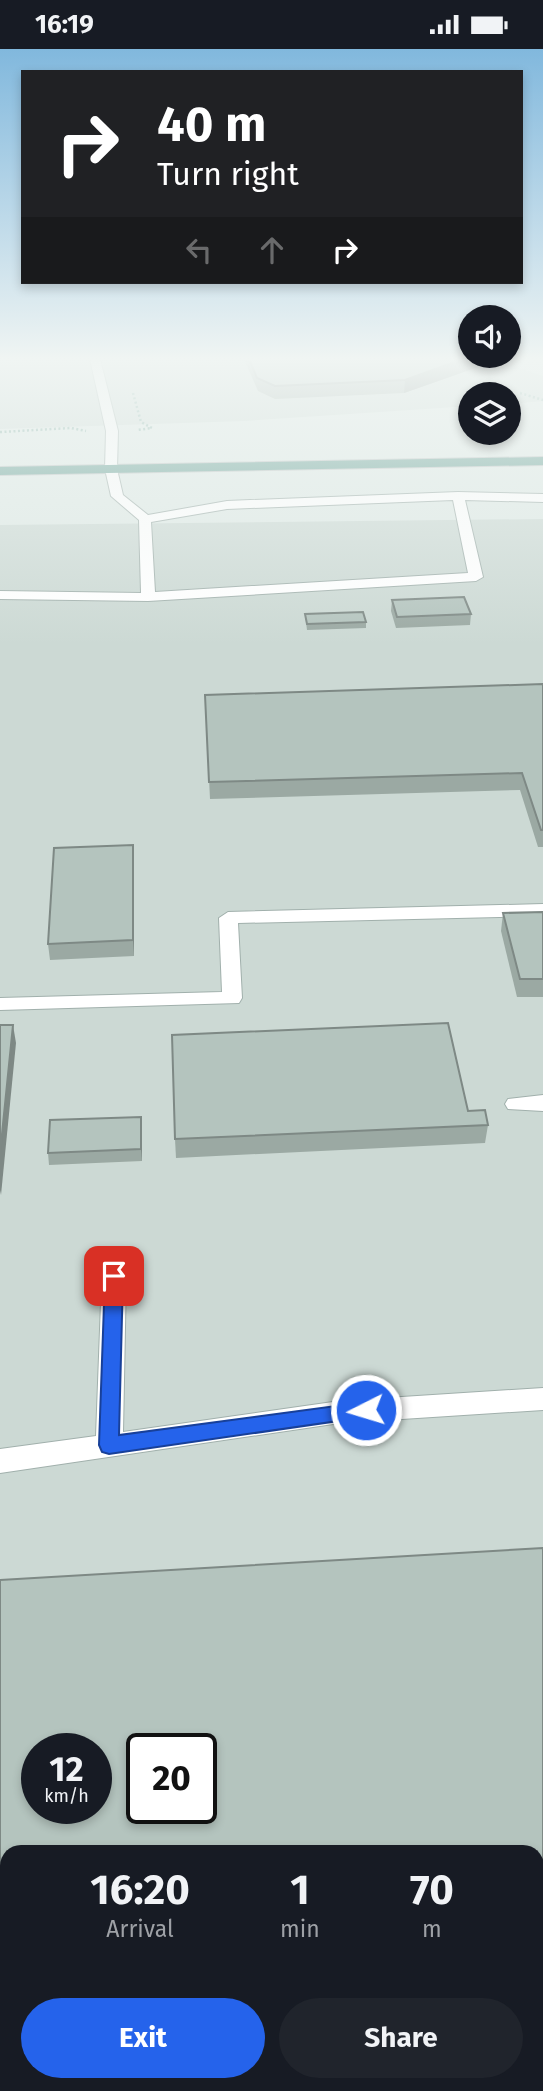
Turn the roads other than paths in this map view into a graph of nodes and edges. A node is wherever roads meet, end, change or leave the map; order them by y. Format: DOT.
graph roads {
  1 [pos="112,454"];
  2 [pos="0,458"];
  3 [pos="543,461"];
  4 [pos="112,464"];
  5 [pos="0,471"];
  6 [pos="458,496"];
  7 [pos="543,498"];
  8 [pos="145,519"];
  9 [pos="0,595"];
  10 [pos="148,597"];
  11 [pos="543,909"];
  12 [pos="0,1004"];
  13 [pos="543,1103"];
  14 [pos="516,1104"];
  15 [pos="114,1276"];
  16 [pos="543,1399"];
  17 [pos="109,1445"];
  18 [pos="0,1461"];
  1 -- 4 [label="street"];
  2 -- 4 [label="main road"];
  3 -- 4 [label="main road"];
  4 -- 5 [label="main road"];
  4 -- 8 [label="street"];
  6 -- 7 [label="street"];
  6 -- 8 [label="street"];
  6 -- 10 [label="street"];
  8 -- 10 [label="street"];
  9 -- 10 [label="street"];
  11 -- 12 [label="street"];
  13 -- 14 [label="street"];
  15 -- 17 [label="street"];
  16 -- 17 [label="street"];
  17 -- 18 [label="street"];
}
